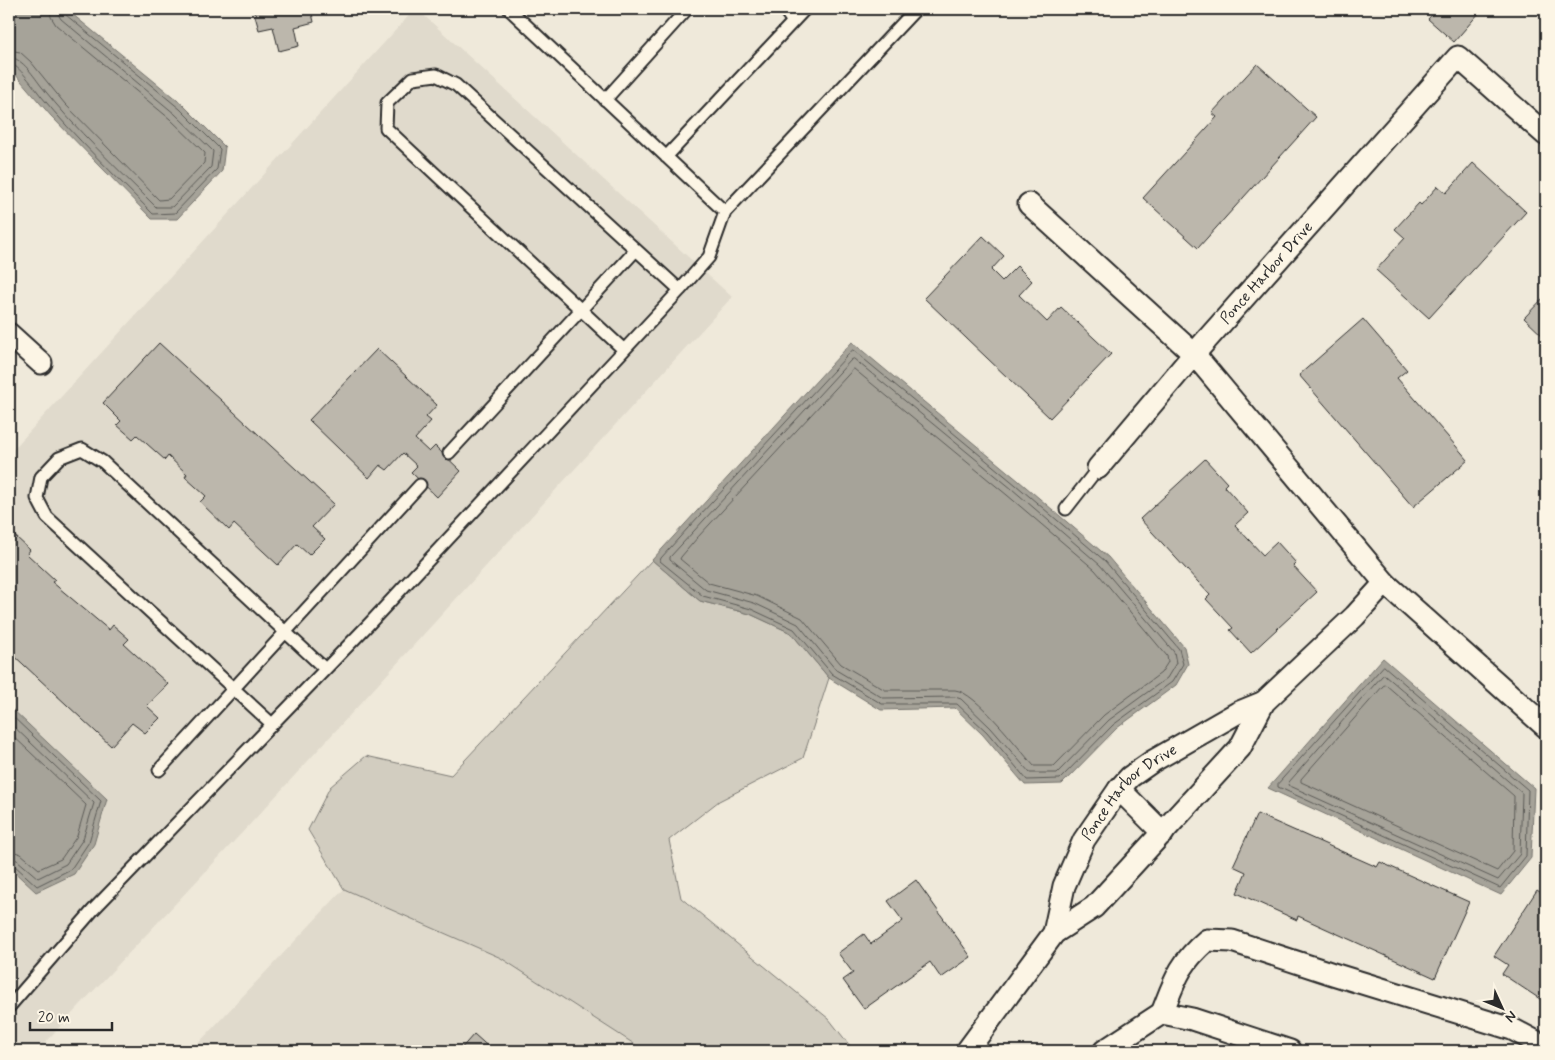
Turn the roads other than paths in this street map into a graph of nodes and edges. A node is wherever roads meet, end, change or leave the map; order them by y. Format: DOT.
graph roads {
  1 [pos="509,9"];
  2 [pos="686,9"];
  3 [pos="784,9"];
  4 [pos="806,9"];
  5 [pos="916,9"];
  6 [pos="793,22"];
  7 [pos="605,100"];
  8 [pos="1546,135"];
  9 [pos="666,157"];
  10 [pos="1029,204"];
  11 [pos="725,212"];
  12 [pos="636,250"];
  13 [pos="680,290"];
  14 [pos="580,310"];
  15 [pos="9,334"];
  16 [pos="624,350"];
  17 [pos="1194,354"];
  18 [pos="41,363"];
  19 [pos="449,453"];
  20 [pos="1098,468"];
  21 [pos="420,485"];
  22 [pos="1066,509"];
  23 [pos="1385,583"];
  24 [pos="284,633"];
  25 [pos="325,669"];
  26 [pos="234,688"];
  27 [pos="1264,702"];
  28 [pos="272,724"];
  29 [pos="1546,726"];
  30 [pos="159,770"];
  31 [pos="1119,789"];
  32 [pos="1163,833"];
  33 [pos="1054,933"];
  34 [pos="9,1007"];
  35 [pos="1162,1013"];
  36 [pos="1546,1047"];
  37 [pos="967,1051"];
  38 [pos="1104,1051"];
  39 [pos="1290,1051"];
  1 -- 7 [label="lane"];
  2 -- 7 [label="lane"];
  3 -- 6 [label="lane"];
  4 -- 6 [label="lane"];
  5 -- 11 [label="lane"];
  6 -- 9 [label="lane"];
  7 -- 9 [label="lane"];
  8 -- 17 [label="street, Ponce Harbor Drive"];
  9 -- 11 [label="lane"];
  10 -- 17 [label="street"];
  11 -- 13 [label="lane"];
  12 -- 13 [label="lane"];
  12 -- 14 [label="lane"];
  12 -- 14 [label="lane"];
  13 -- 16 [label="lane"];
  14 -- 16 [label="lane"];
  14 -- 19 [label="lane"];
  15 -- 18 [label="street"];
  16 -- 25 [label="lane"];
  17 -- 20 [label="street"];
  17 -- 23 [label="street"];
  20 -- 22 [label="lane"];
  21 -- 24 [label="lane"];
  23 -- 27 [label="street, Ponce Harbor Drive"];
  23 -- 29 [label="street"];
  24 -- 25 [label="lane"];
  24 -- 26 [label="lane"];
  24 -- 26 [label="lane"];
  25 -- 28 [label="lane"];
  26 -- 28 [label="lane"];
  26 -- 30 [label="lane"];
  27 -- 31 [label="street, Ponce Harbor Drive"];
  27 -- 32 [label="street, Ponce Harbor Drive"];
  28 -- 34 [label="lane"];
  31 -- 32 [label="street"];
  31 -- 33 [label="street, Ponce Harbor Drive"];
  32 -- 33 [label="street, Ponce Harbor Drive"];
  33 -- 37 [label="street, Ponce Harbor Drive"];
  35 -- 36 [label="street"];
  35 -- 38 [label="street"];
  35 -- 39 [label="street"];
}
